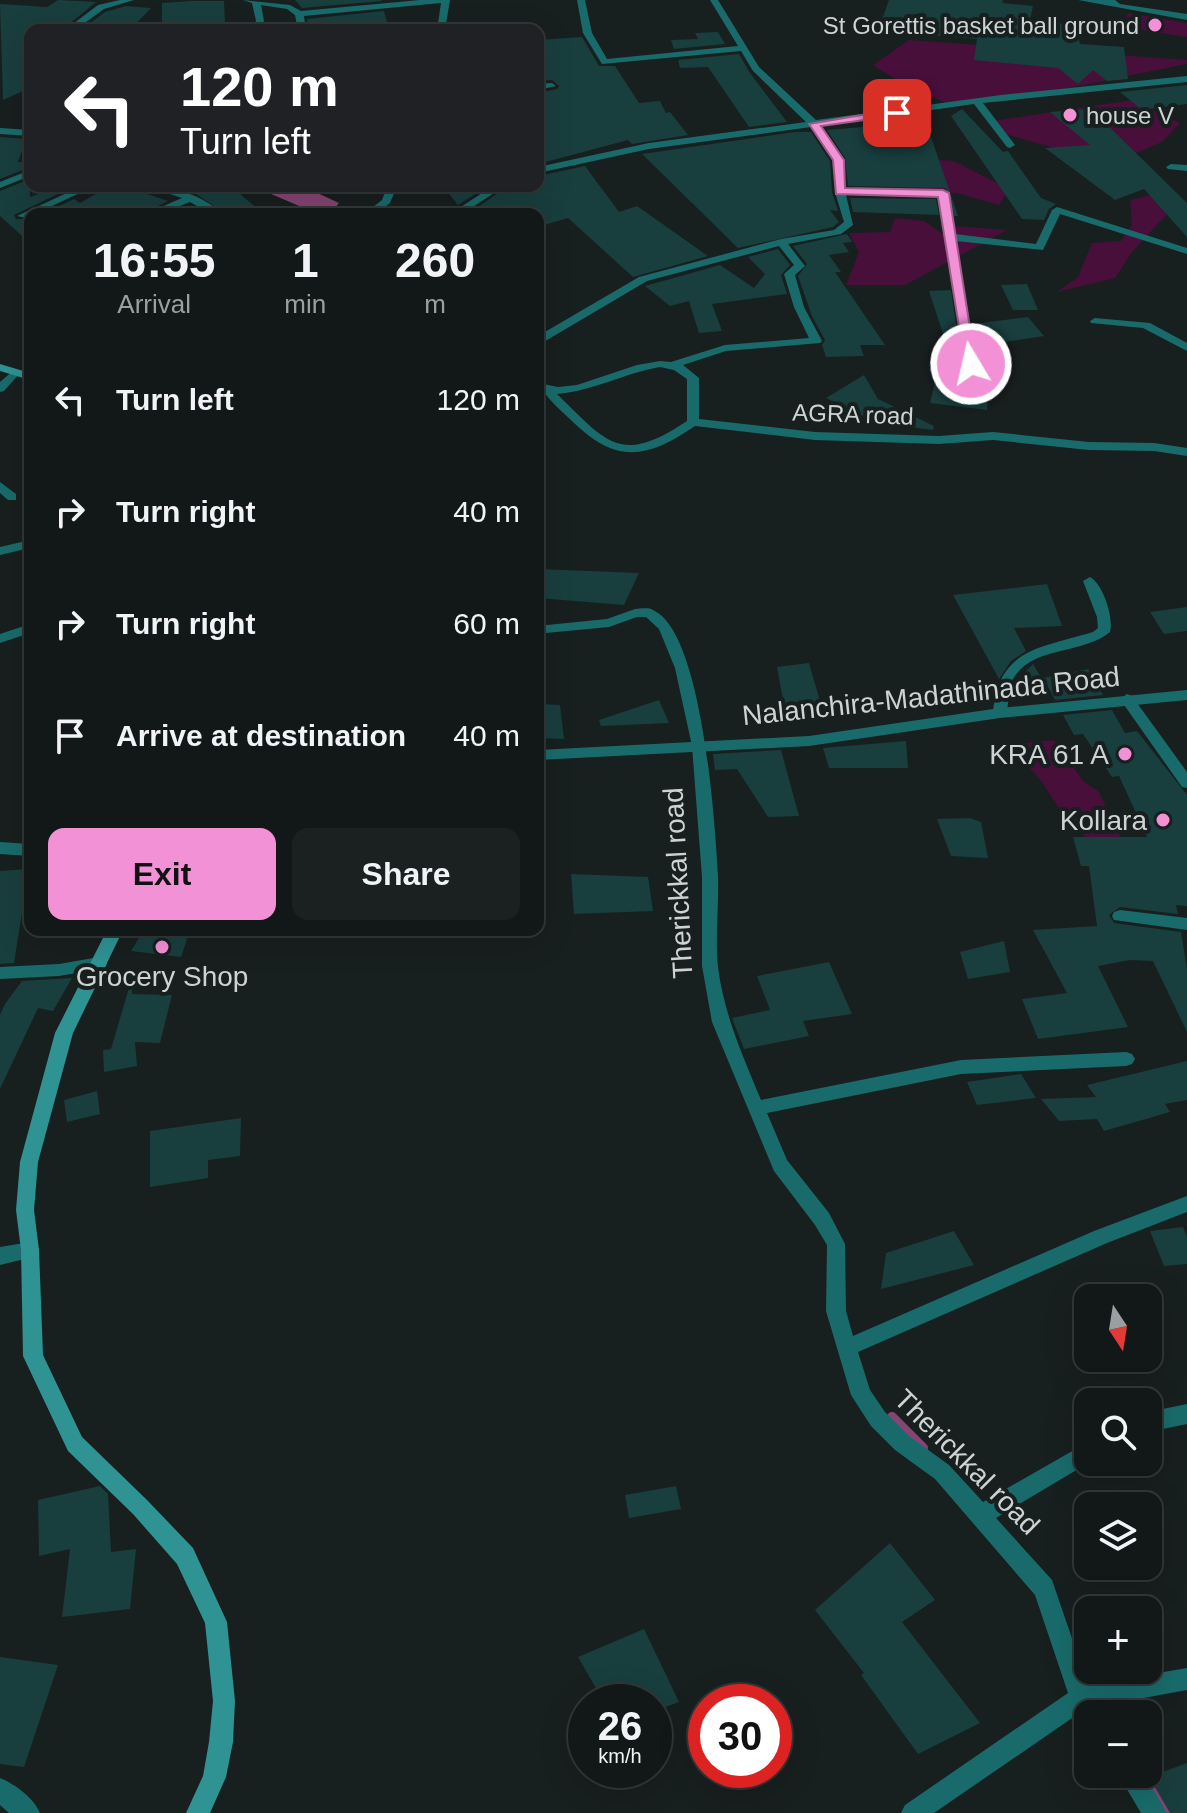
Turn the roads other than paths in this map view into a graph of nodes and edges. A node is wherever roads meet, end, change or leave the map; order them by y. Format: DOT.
graph roads {
  1 [pos="97,0"];
  2 [pos="581,0"];
  3 [pos="714,0"];
  4 [pos="1082,0"];
  5 [pos="1159,0"];
  6 [pos="125,1"];
  7 [pos="252,1"];
  8 [pos="1114,3"];
  9 [pos="1158,12"];
  10 [pos="299,14"];
  11 [pos="1187,17"];
  12 [pos="78,24"];
  13 [pos="258,24"];
  14 [pos="301,24"];
  15 [pos="442,24"];
  16 [pos="743,48"];
  17 [pos="1187,79"];
  18 [pos="552,86"];
  19 [pos="544,87"];
  20 [pos="978,103"];
  21 [pos="814,124"];
  22 [pos="1,131"];
  23 [pos="24,133"];
  24 [pos="1010,145"];
  25 [pos="1171,167"];
  26 [pos="1187,168"];
  27 [pos="544,169"];
  28 [pos="24,175"];
  29 [pos="0,185"];
  30 [pos="76,192"];
  31 [pos="179,192"];
  32 [pos="390,192"];
  33 [pos="490,192"];
  34 [pos="840,192"];
  35 [pos="192,198"];
  36 [pos="40,208"];
  37 [pos="166,208"];
  38 [pos="208,208"];
  39 [pos="377,208"];
  40 [pos="465,208"];
  41 [pos="952,237"];
  42 [pos="781,242"];
  43 [pos="1187,251"];
  44 [pos="1095,321"];
  45 [pos="544,337"];
  46 [pos="1187,348"];
  47 [pos="675,364"];
  48 [pos="971,364"];
  49 [pos="0,367"];
  50 [pos="15,372"];
  51 [pos="24,375"];
  52 [pos="544,388"];
  53 [pos="0,389"];
  54 [pos="544,389"];
  55 [pos="693,422"];
  56 [pos="1187,452"];
  57 [pos="0,486"];
  58 [pos="12,497"];
  59 [pos="24,545"];
  60 [pos="0,551"];
  61 [pos="1090,581"];
  62 [pos="544,628"];
  63 [pos="24,630"];
  64 [pos="0,639"];
  65 [pos="1187,695"];
  66 [pos="1127,699"];
  67 [pos="1000,713"];
  68 [pos="699,746"];
  69 [pos="544,755"];
  70 [pos="1187,783"];
  71 [pos="0,848"];
  72 [pos="24,850"];
  73 [pos="1120,916"];
  74 [pos="1187,924"];
  75 [pos="112,936"];
  76 [pos="99,963"];
  77 [pos="0,973"];
  78 [pos="1126,1059"];
  79 [pos="757,1108"];
  80 [pos="1187,1204"];
  81 [pos="30,1250"];
  82 [pos="0,1256"];
  83 [pos="846,1348"];
  84 [pos="1187,1414"];
  85 [pos="1162,1419"];
  86 [pos="1074,1460"];
  87 [pos="981,1515"];
  88 [pos="1187,1679"];
  89 [pos="1084,1700"];
  90 [pos="1108,1700"];
  91 [pos="1074,1713"];
  92 [pos="1139,1788"];
  93 [pos="0,1790"];
  94 [pos="28,1813"];
  95 [pos="198,1813"];
  96 [pos="913,1813"];
  97 [pos="1155,1813"];
  1 -- 6 [label="street"];
  2 -- 16 [label="street"];
  3 -- 16 [label="street"];
  4 -- 8 [label="street"];
  5 -- 9 [label="street"];
  6 -- 12 [label="street"];
  7 -- 10 [label="street"];
  7 -- 13 [label="street"];
  8 -- 9 [label="street"];
  9 -- 11 [label="street"];
  10 -- 14 [label="street"];
  10 -- 15 [label="street"];
  16 -- 21 [label="street"];
  17 -- 20 [label="street"];
  18 -- 19 [label="street"];
  20 -- 21 [label="street"];
  20 -- 24 [label="street"];
  21 -- 27 [label="street"];
  21 -- 34 [label="street"];
  22 -- 23 [label="street"];
  25 -- 26 [label="street"];
  28 -- 29 [label="street"];
  30 -- 36 [label="street"];
  31 -- 35 [label="street"];
  32 -- 39 [label="street"];
  33 -- 40 [label="street"];
  34 -- 41 [label="street"];
  34 -- 42 [label="street"];
  35 -- 37 [label="street"];
  35 -- 38 [label="street"];
  41 -- 43 [label="street"];
  41 -- 48 [label="street"];
  42 -- 45 [label="street"];
  42 -- 47 [label="street"];
  44 -- 46 [label="street"];
  47 -- 52 [label="street"];
  47 -- 55 [label="street"];
  49 -- 50 [label="main road"];
  50 -- 51 [label="main road"];
  50 -- 53 [label="street"];
  54 -- 55 [label="street"];
  55 -- 56 [label="street, AGRA road"];
  57 -- 58 [label="street"];
  59 -- 60 [label="street"];
  61 -- 67 [label="street"];
  62 -- 68 [label="street, Therickkal road"];
  63 -- 64 [label="street"];
  65 -- 66 [label="street, Nalanchira-Madathinada Road"];
  66 -- 67 [label="street, Nalanchira-Madathinada Road"];
  66 -- 70 [label="street"];
  67 -- 68 [label="street, Nalanchira-Madathinada Road"];
  68 -- 69 [label="street, Nalanchira-Madathinada Road"];
  68 -- 79 [label="street, Therickkal road"];
  71 -- 72 [label="street"];
  73 -- 74 [label="street"];
  75 -- 76 [label="main road"];
  76 -- 77 [label="street"];
  76 -- 81 [label="main road"];
  78 -- 79 [label="street"];
  79 -- 83 [label="street, Therickkal road"];
  80 -- 83 [label="street"];
  81 -- 82 [label="street"];
  81 -- 95 [label="main road"];
  83 -- 87 [label="street, Therickkal road"];
  84 -- 85 [label="street"];
  86 -- 87 [label="street"];
  87 -- 89 [label="street, Therickkal road"];
  88 -- 90 [label="street"];
  91 -- 96 [label="street"];
  92 -- 97 [label="street"];
  93 -- 94 [label="street"];
}
